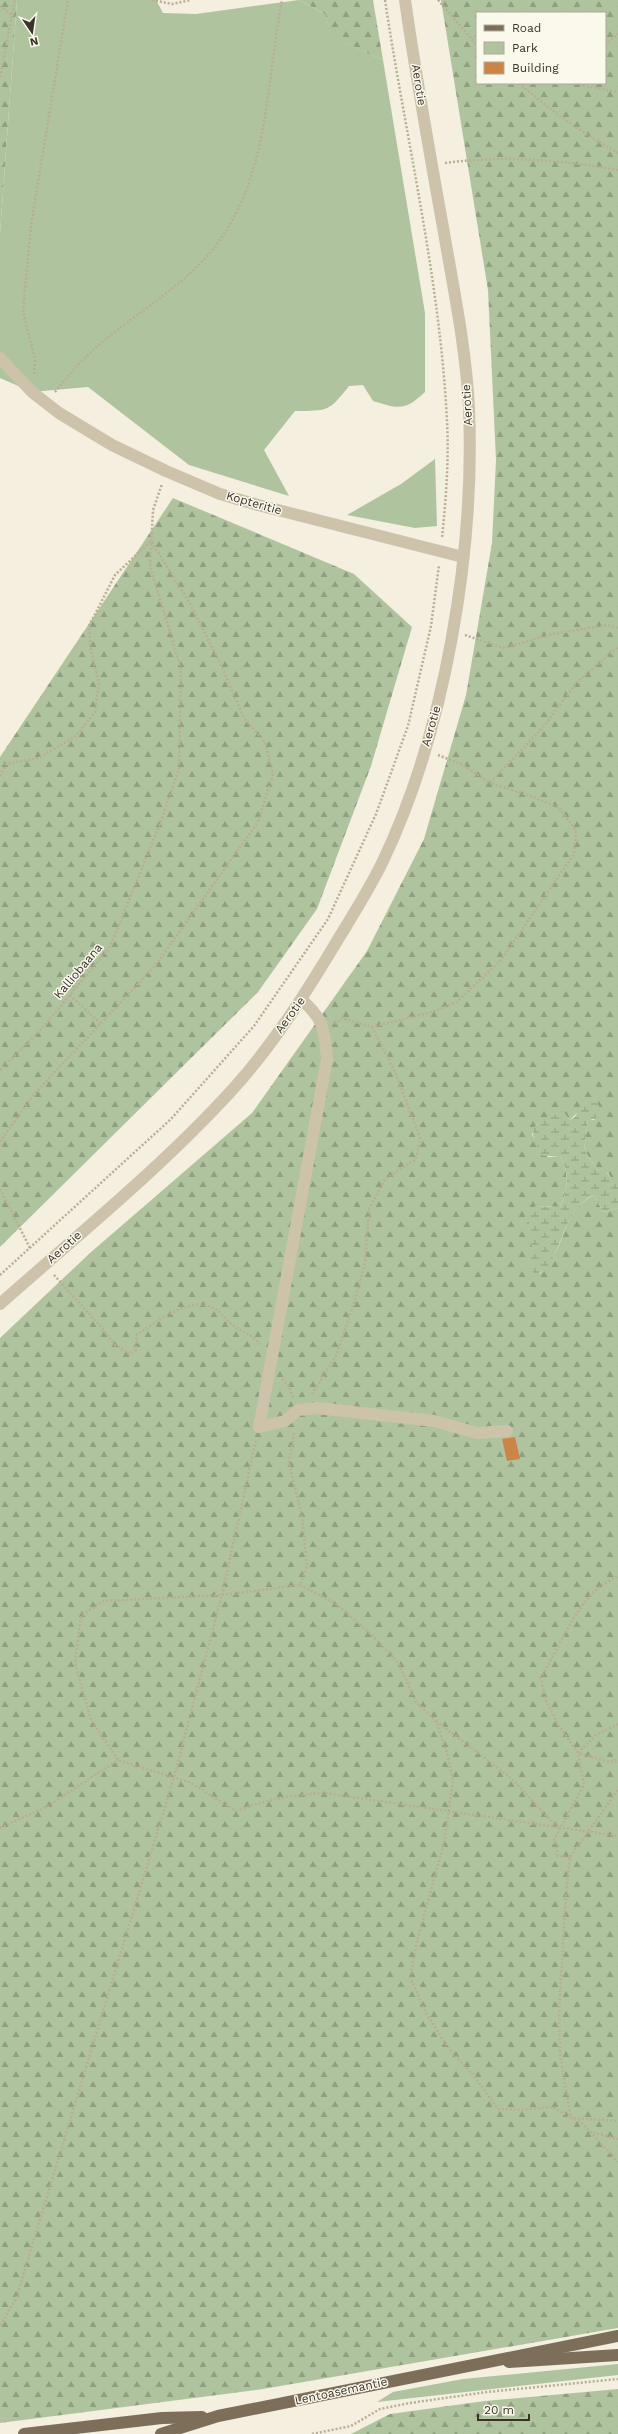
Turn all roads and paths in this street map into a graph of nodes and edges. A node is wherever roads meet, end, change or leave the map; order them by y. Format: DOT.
graph roads {
  1 [pos="15,0"];
  2 [pos="68,0"];
  3 [pos="152,0"];
  4 [pos="191,0"];
  5 [pos="282,0"];
  6 [pos="385,0"];
  7 [pos="405,0"];
  8 [pos="438,0"];
  9 [pos="0,6"];
  10 [pos="12,15"];
  11 [pos="618,34"];
  12 [pos="476,44"];
  13 [pos="606,44"];
  14 [pos="0,77"];
  15 [pos="520,84"];
  16 [pos="578,84"];
  17 [pos="618,92"];
  18 [pos="618,152"];
  19 [pos="457,161"];
  20 [pos="618,170"];
  21 [pos="0,358"];
  22 [pos="32,392"];
  23 [pos="46,404"];
  24 [pos="166,471"];
  25 [pos="151,541"];
  26 [pos="441,552"];
  27 [pos="463,557"];
  28 [pos="431,626"];
  29 [pos="618,628"];
  30 [pos="452,632"];
  31 [pos="618,647"];
  32 [pos="424,749"];
  33 [pos="0,776"];
  34 [pos="490,783"];
  35 [pos="70,995"];
  36 [pos="302,1000"];
  37 [pos="100,1023"];
  38 [pos="372,1027"];
  39 [pos="324,1034"];
  40 [pos="0,1070"];
  41 [pos="0,1145"];
  42 [pos="0,1189"];
  43 [pos="30,1248"];
  44 [pos="45,1264"];
  45 [pos="0,1275"];
  46 [pos="0,1304"];
  47 [pos="270,1364"];
  48 [pos="298,1406"];
  49 [pos="259,1427"];
  50 [pos="507,1431"];
  51 [pos="618,1576"];
  52 [pos="300,1585"];
  53 [pos="222,1595"];
  54 [pos="436,1721"];
  55 [pos="618,1724"];
  56 [pos="578,1753"];
  57 [pos="118,1760"];
  58 [pos="618,1760"];
  59 [pos="174,1777"];
  60 [pos="618,1790"];
  61 [pos="447,1813"];
  62 [pos="0,1828"];
  63 [pos="558,1828"];
  64 [pos="588,1832"];
  65 [pos="618,1836"];
  66 [pos="570,1857"];
  67 [pos="571,2118"];
  68 [pos="618,2121"];
  69 [pos="590,2132"];
  70 [pos="618,2139"];
  71 [pos="618,2162"];
  72 [pos="0,2325"];
  73 [pos="618,2336"];
  74 [pos="618,2355"];
  75 [pos="464,2365"];
  76 [pos="618,2379"];
  77 [pos="218,2416"];
  78 [pos="24,2434"];
  79 [pos="161,2434"];
  80 [pos="312,2434"];
  1 -- 10 [label="path"];
  2 -- 22 [label="path"];
  3 -- 4 [label="path"];
  5 -- 23 [label="path"];
  6 -- 26 [label="path"];
  7 -- 27 [label="street, Aerotie"];
  8 -- 12 [label="path"];
  9 -- 10 [label="path"];
  10 -- 14 [label="path"];
  11 -- 13 [label="path"];
  15 -- 18 [label="path"];
  16 -- 17 [label="path"];
  19 -- 20 [label="path"];
  21 -- 22 [label="street, Kopteritie"];
  22 -- 23 [label="street, Kopteritie"];
  23 -- 24 [label="street, Kopteritie"];
  24 -- 25 [label="path, Kalliobaana"];
  24 -- 26 [label="street, Kopteritie"];
  25 -- 33 [label="path"];
  25 -- 35 [label="path, Kalliobaana"];
  25 -- 37 [label="path"];
  26 -- 27 [label="street, Kopteritie"];
  26 -- 28 [label="path"];
  27 -- 30 [label="street, Aerotie"];
  28 -- 30 [label="path"];
  28 -- 43 [label="path"];
  29 -- 30 [label="path"];
  30 -- 32 [label="street, Aerotie"];
  31 -- 34 [label="path"];
  32 -- 34 [label="path"];
  32 -- 36 [label="street, Aerotie"];
  34 -- 38 [label="path"];
  35 -- 37 [label="path"];
  35 -- 40 [label="path, Kalliobaana"];
  36 -- 39 [label="street"];
  36 -- 44 [label="street, Aerotie"];
  37 -- 41 [label="path"];
  38 -- 39 [label="path"];
  38 -- 48 [label="path"];
  39 -- 47 [label="street"];
  42 -- 43 [label="path"];
  43 -- 45 [label="path"];
  44 -- 46 [label="street, Aerotie"];
  44 -- 47 [label="path"];
  47 -- 48 [label="path"];
  47 -- 49 [label="street"];
  48 -- 49 [label="street"];
  48 -- 50 [label="street"];
  48 -- 52 [label="path"];
  49 -- 53 [label="path"];
  51 -- 56 [label="path"];
  52 -- 53 [label="path"];
  52 -- 54 [label="path"];
  53 -- 57 [label="path"];
  53 -- 59 [label="path"];
  54 -- 61 [label="path"];
  54 -- 63 [label="path"];
  55 -- 56 [label="path"];
  56 -- 58 [label="path"];
  56 -- 63 [label="path"];
  57 -- 59 [label="path"];
  57 -- 62 [label="path"];
  59 -- 61 [label="path"];
  59 -- 72 [label="path"];
  60 -- 64 [label="path"];
  61 -- 63 [label="path"];
  61 -- 67 [label="path"];
  63 -- 64 [label="path"];
  63 -- 66 [label="path"];
  64 -- 65 [label="path"];
  64 -- 66 [label="path"];
  66 -- 67 [label="path"];
  67 -- 68 [label="path"];
  67 -- 69 [label="path"];
  69 -- 70 [label="path"];
  69 -- 71 [label="path"];
  73 -- 75 [label="main road, Lentoasemantie"];
  74 -- 75 [label="main road, Lentoasemantie"];
  75 -- 77 [label="main road, Lentoasemantie"];
  76 -- 80 [label="path"];
  77 -- 78 [label="main road, Lentoasemantie"];
  77 -- 79 [label="main road, Lentoasemantie"];
}
